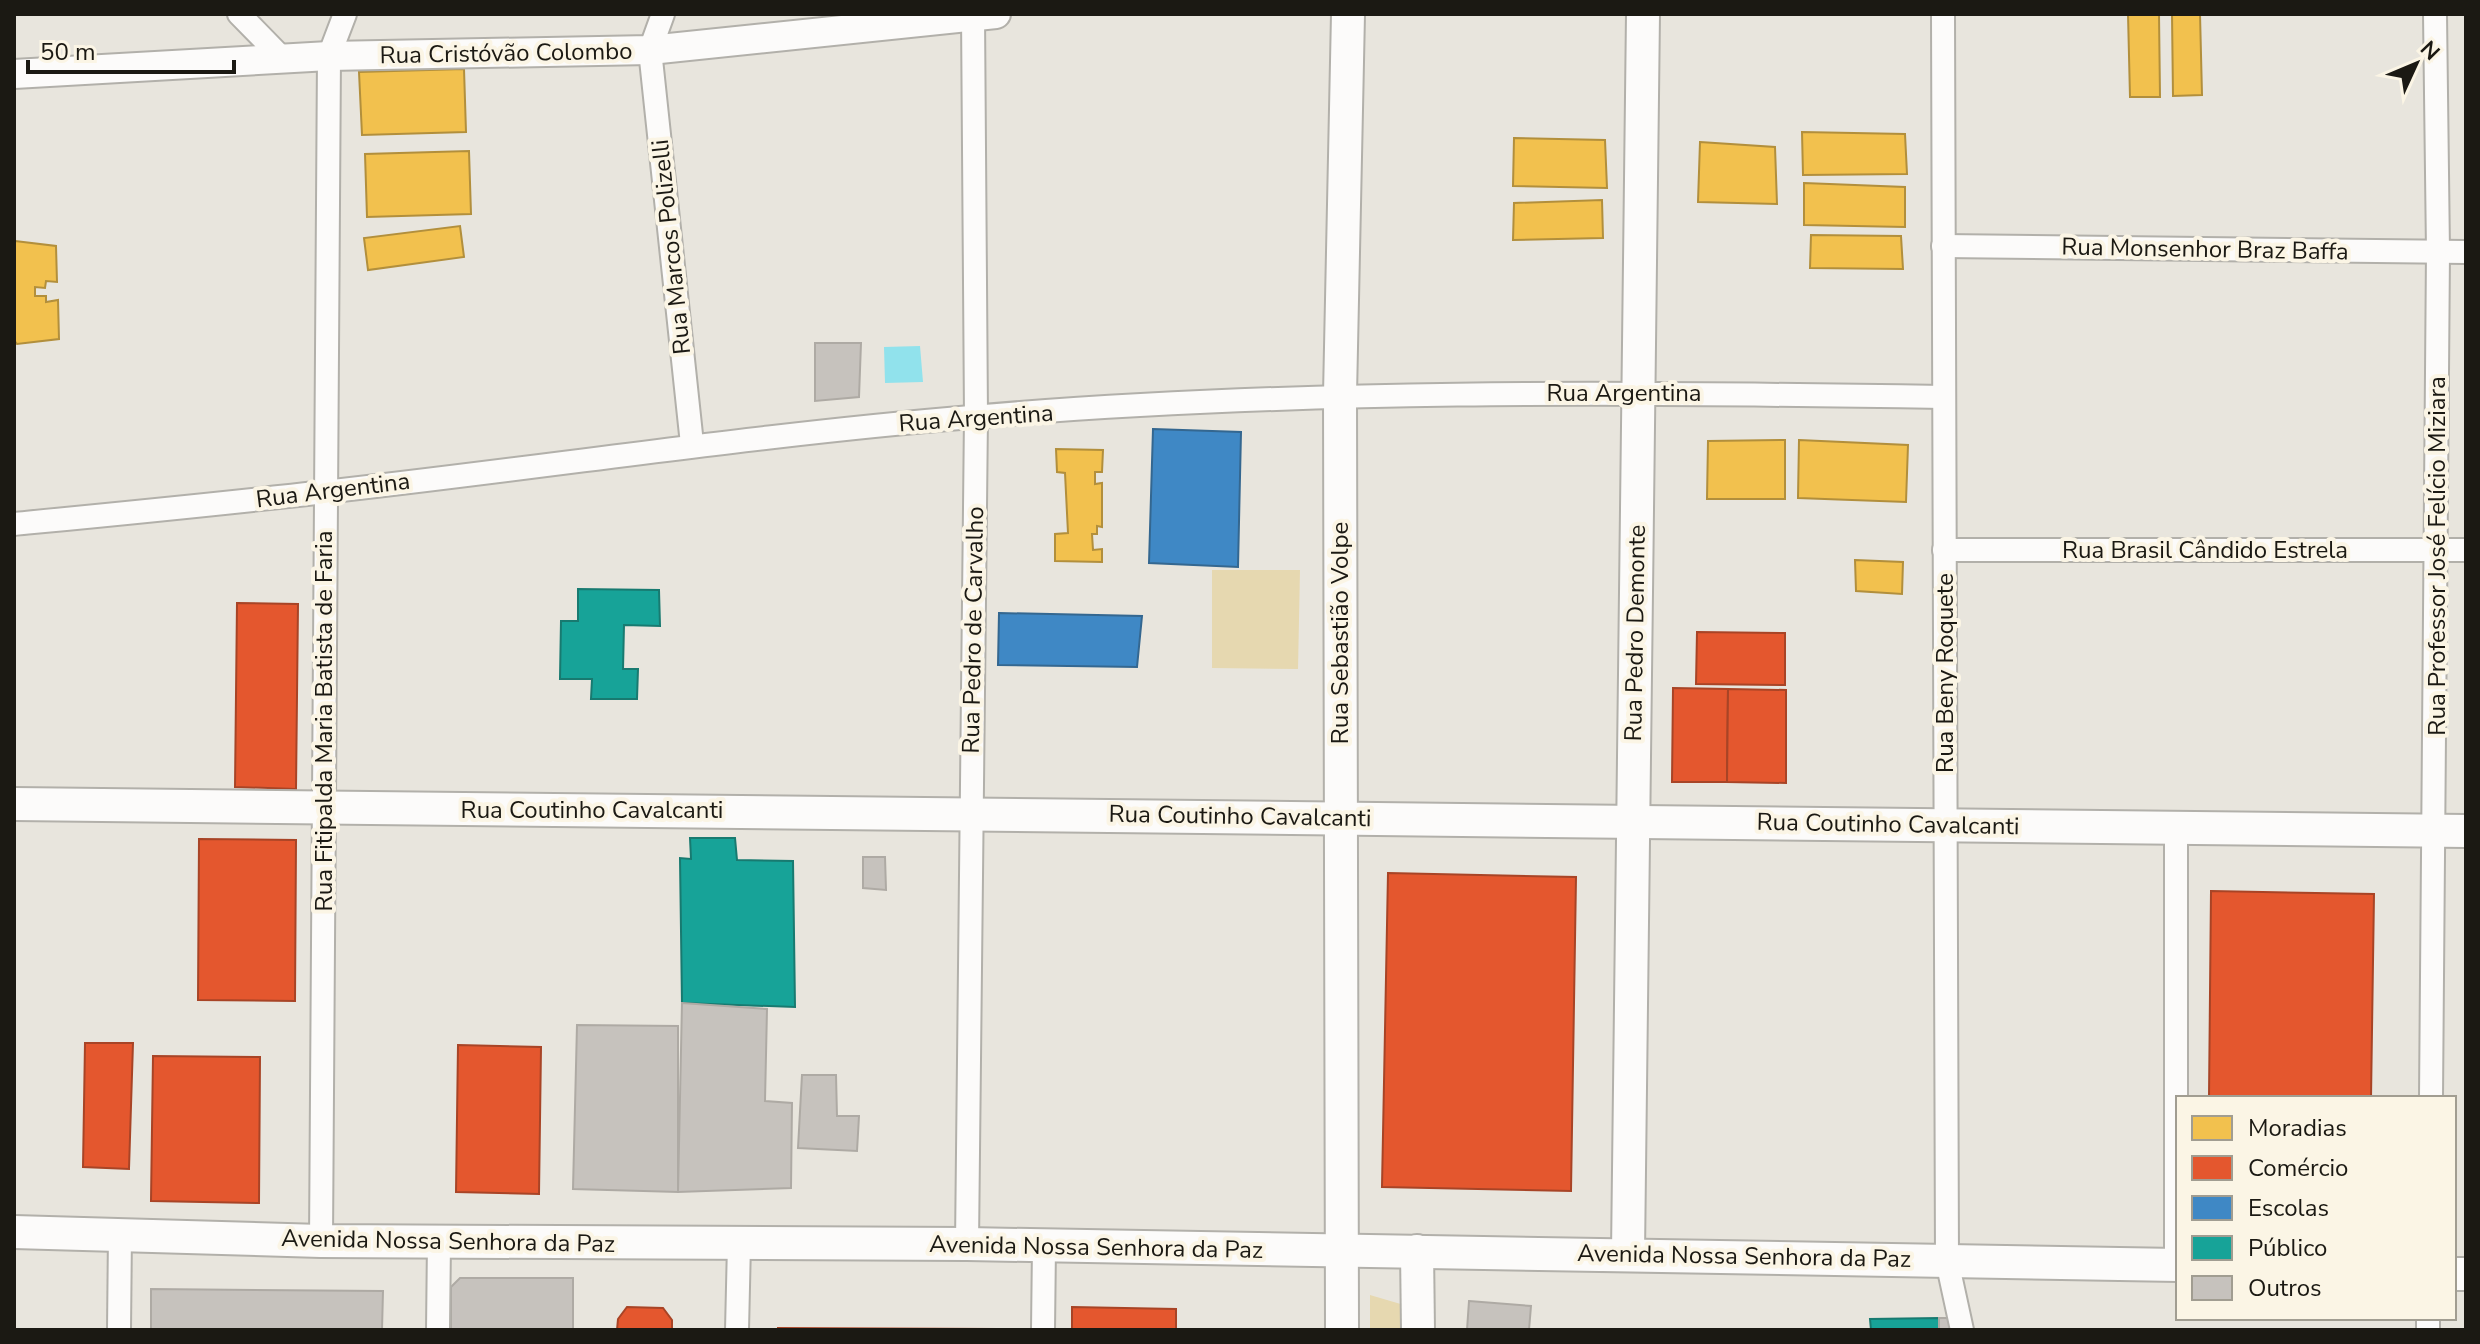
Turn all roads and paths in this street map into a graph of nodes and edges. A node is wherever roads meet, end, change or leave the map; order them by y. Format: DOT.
graph roads {
  1 [pos="239,14"];
  2 [pos="345,14"];
  3 [pos="663,14"];
  4 [pos="1348,14"];
  5 [pos="1643,14"];
  6 [pos="1943,14"];
  7 [pos="2435,14"];
  8 [pos="981,15"];
  9 [pos="650,50"];
  10 [pos="329,56"];
  11 [pos="283,59"];
  12 [pos="14,74"];
  13 [pos="1943,246"];
  14 [pos="2438,252"];
  15 [pos="2466,252"];
  16 [pos="1638,392"];
  17 [pos="1340,395"];
  18 [pos="1944,397"];
  19 [pos="976,416"];
  20 [pos="692,444"];
  21 [pos="326,492"];
  22 [pos="14,524"];
  23 [pos="1944,550"];
  24 [pos="2437,550"];
  25 [pos="2466,550"];
  26 [pos="14,804"];
  27 [pos="324,809"];
  28 [pos="972,813"];
  29 [pos="1341,817"];
  30 [pos="1633,821"];
  31 [pos="1946,825"];
  32 [pos="2176,827"];
  33 [pos="2451,831"];
  34 [pos="2177,1096"];
  35 [pos="2431,1096"];
  36 [pos="14,1232"];
  37 [pos="120,1233"];
  38 [pos="321,1241"];
  39 [pos="439,1241"];
  40 [pos="739,1244"];
  41 [pos="967,1244"];
  42 [pos="1044,1246"];
  43 [pos="1417,1251"];
  44 [pos="1342,1252"];
  45 [pos="1628,1253"];
  46 [pos="1947,1261"];
  47 [pos="2176,1264"];
  48 [pos="119,1330"];
  49 [pos="438,1330"];
  50 [pos="737,1330"];
  51 [pos="1043,1330"];
  52 [pos="1342,1330"];
  53 [pos="1418,1330"];
  54 [pos="1962,1330"];
  1 -- 11 [label="street"];
  2 -- 10 [label="street"];
  3 -- 9 [label="street"];
  4 -- 17 [label="main road, Rua Sebastião Volpe"];
  5 -- 16 [label="main road, Rua Pedro Demonte"];
  6 -- 13 [label="street, Rua Beny Roquete"];
  7 -- 14 [label="street, Rua Professor José Felício Miziara"];
  8 -- 9 [label="street, Rua Cristóvão Colombo"];
  8 -- 19 [label="street, Rua Pedro de Carvalho"];
  9 -- 10 [label="street, Rua Cristóvão Colombo"];
  9 -- 20 [label="street, Rua Marcos Polizelli"];
  10 -- 11 [label="street, Rua Cristóvão Colombo"];
  10 -- 21 [label="street, Rua Fitipalda Maria Batista de Faria"];
  11 -- 12 [label="street, Rua Cristóvão Colombo"];
  13 -- 14 [label="street, Rua Monsenhor Braz Baffa"];
  13 -- 18 [label="street, Rua Beny Roquete"];
  14 -- 15 [label="street, Rua Monsenhor Braz Baffa"];
  14 -- 24 [label="street, Rua Professor José Felício Miziara"];
  16 -- 17 [label="street, Rua Argentina"];
  16 -- 18 [label="street, Rua Argentina"];
  16 -- 30 [label="main road, Rua Pedro Demonte"];
  17 -- 19 [label="street, Rua Argentina"];
  17 -- 29 [label="main road, Rua Sebastião Volpe"];
  18 -- 23 [label="street, Rua Beny Roquete"];
  19 -- 20 [label="street, Rua Argentina"];
  19 -- 28 [label="street, Rua Pedro de Carvalho"];
  20 -- 21 [label="street, Rua Argentina"];
  21 -- 22 [label="street, Rua Argentina"];
  21 -- 27 [label="street, Rua Fitipalda Maria Batista de Faria"];
  23 -- 24 [label="street, Rua Brasil Cândido Estrela"];
  23 -- 31 [label="street, Rua Beny Roquete"];
  24 -- 25 [label="street, Rua Brasil Cândido Estrela"];
  24 -- 33 [label="street, Rua Professor José Felício Miziara"];
  26 -- 27 [label="main road, Rua Coutinho Cavalcanti"];
  27 -- 28 [label="main road, Rua Coutinho Cavalcanti"];
  27 -- 38 [label="street, Rua Fitipalda Maria Batista de Faria"];
  28 -- 29 [label="main road, Rua Coutinho Cavalcanti"];
  28 -- 41 [label="street, Rua Pedro de Carvalho"];
  29 -- 30 [label="main road, Rua Coutinho Cavalcanti"];
  29 -- 44 [label="main road, Rua Sebastião Volpe"];
  30 -- 31 [label="main road, Rua Coutinho Cavalcanti"];
  30 -- 45 [label="main road, Rua Pedro Demonte"];
  31 -- 32 [label="main road, Rua Coutinho Cavalcanti"];
  31 -- 46 [label="street, Rua Beny Roquete"];
  32 -- 33 [label="main road, Rua Coutinho Cavalcanti"];
  32 -- 34 [label="street"];
  33 -- 35 [label="street, Rua Professor José Felício Miziara"];
  36 -- 37 [label="main road, Avenida Nossa Senhora da Paz"];
  37 -- 38 [label="main road, Avenida Nossa Senhora da Paz"];
  37 -- 48 [label="street"];
  38 -- 39 [label="main road, Avenida Nossa Senhora da Paz"];
  39 -- 40 [label="main road, Avenida Nossa Senhora da Paz"];
  39 -- 49 [label="street"];
  40 -- 41 [label="main road, Avenida Nossa Senhora da Paz"];
  40 -- 50 [label="street"];
  41 -- 42 [label="main road, Avenida Nossa Senhora da Paz"];
  42 -- 44 [label="main road, Avenida Nossa Senhora da Paz"];
  42 -- 51 [label="street"];
  43 -- 44 [label="main road, Avenida Nossa Senhora da Paz"];
  43 -- 45 [label="main road, Avenida Nossa Senhora da Paz"];
  43 -- 53 [label="main road"];
  44 -- 52 [label="main road, Rua Sebastião Volpe"];
  45 -- 46 [label="main road, Avenida Nossa Senhora da Paz"];
  46 -- 47 [label="main road, Avenida Nossa Senhora da Paz"];
  46 -- 54 [label="street, Rua Beny Roquete"];
}
